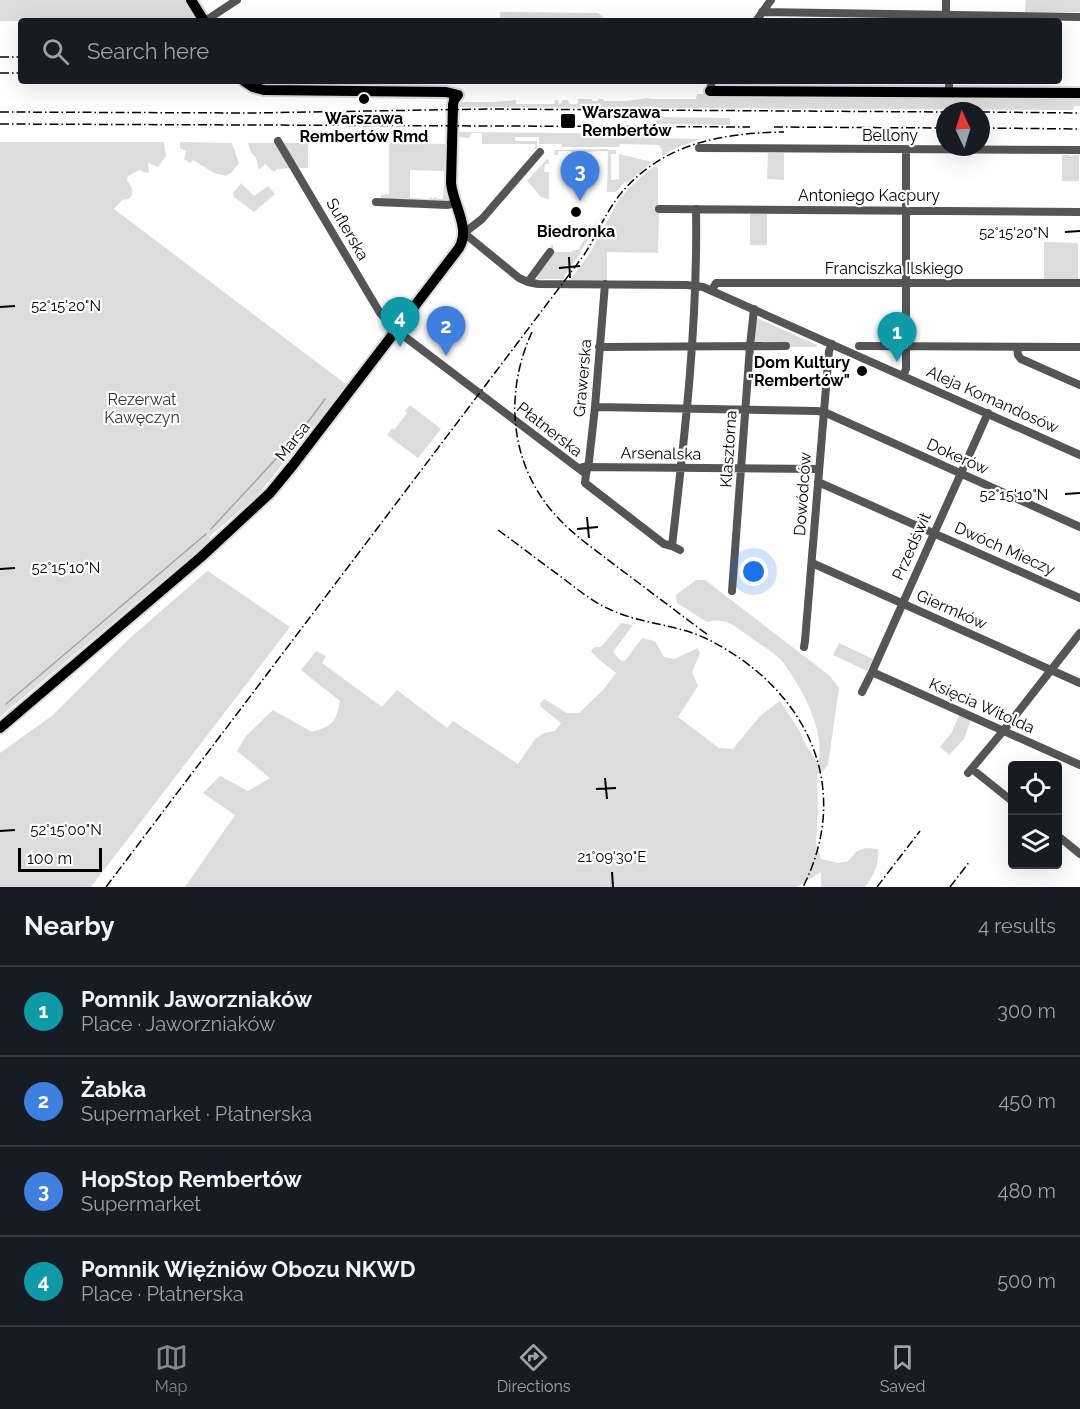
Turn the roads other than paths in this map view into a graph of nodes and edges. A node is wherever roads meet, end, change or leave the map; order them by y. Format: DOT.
graph roads {
  1 [pos="191,0"];
  2 [pos="237,0"];
  3 [pos="771,0"];
  4 [pos="946,0"];
  5 [pos="762,12"];
  6 [pos="1080,16"];
  7 [pos="202,18"];
  8 [pos="209,18"];
  9 [pos="758,18"];
  10 [pos="946,18"];
  11 [pos="248,84"];
  12 [pos="949,84"];
  13 [pos="711,86"];
  14 [pos="949,93"];
  15 [pos="1080,93"];
  16 [pos="278,141"];
  17 [pos="699,148"];
  18 [pos="906,150"];
  19 [pos="1080,150"];
  20 [pos="540,152"];
  21 [pos="376,202"];
  22 [pos="455,203"];
  23 [pos="659,209"];
  24 [pos="696,209"];
  25 [pos="905,210"];
  26 [pos="1080,212"];
  27 [pos="464,233"];
  28 [pos="550,252"];
  29 [pos="528,282"];
  30 [pos="906,283"];
  31 [pos="1080,283"];
  32 [pos="604,284"];
  33 [pos="695,286"];
  34 [pos="712,290"];
  35 [pos="754,309"];
  36 [pos="396,331"];
  37 [pos="832,344"];
  38 [pos="692,346"];
  39 [pos="750,346"];
  40 [pos="786,346"];
  41 [pos="859,346"];
  42 [pos="906,346"];
  43 [pos="599,347"];
  44 [pos="1017,347"];
  45 [pos="1080,347"];
  46 [pos="903,376"];
  47 [pos="1080,386"];
  48 [pos="595,407"];
  49 [pos="686,408"];
  50 [pos="746,409"];
  51 [pos="824,412"];
  52 [pos="988,413"];
  53 [pos="1080,455"];
  54 [pos="680,468"];
  55 [pos="742,469"];
  56 [pos="819,469"];
  57 [pos="587,471"];
  58 [pos="960,473"];
  59 [pos="818,482"];
  60 [pos="1080,527"];
  61 [pos="933,532"];
  62 [pos="812,563"];
  63 [pos="732,589"];
  64 [pos="1080,598"];
  65 [pos="903,603"];
  66 [pos="1080,633"];
  67 [pos="805,643"];
  68 [pos="1050,670"];
  69 [pos="872,672"];
  70 [pos="1080,683"];
  71 [pos="864,688"];
  72 [pos="0,728"];
  73 [pos="1004,730"];
  74 [pos="1080,765"];
  75 [pos="1008,798"];
  76 [pos="1062,839"];
  77 [pos="1080,854"];
  1 -- 7 [label="main road"];
  2 -- 8 [label="street"];
  3 -- 5 [label="street"];
  4 -- 10 [label="street"];
  5 -- 9 [label="street"];
  5 -- 10 [label="street"];
  6 -- 10 [label="street"];
  11 -- 22 [label="main road"];
  12 -- 14 [label="street"];
  13 -- 14 [label="main road"];
  14 -- 15 [label="main road"];
  16 -- 36 [label="street, Suflerska"];
  17 -- 18 [label="street, Bellony"];
  18 -- 19 [label="street, Bellony"];
  18 -- 25 [label="street"];
  20 -- 27 [label="street"];
  21 -- 22 [label="street"];
  22 -- 27 [label="main road"];
  23 -- 24 [label="street, Antoniego Kacpury"];
  24 -- 25 [label="street, Antoniego Kacpury"];
  24 -- 33 [label="street"];
  25 -- 26 [label="street, Antoniego Kacpury"];
  25 -- 30 [label="street"];
  27 -- 29 [label="street"];
  27 -- 36 [label="main road, Marsa"];
  28 -- 29 [label="street"];
  29 -- 32 [label="street"];
  30 -- 31 [label="street, Franciszka Ilskiego"];
  30 -- 34 [label="street, Franciszka Ilskiego"];
  30 -- 42 [label="street"];
  32 -- 33 [label="street"];
  32 -- 43 [label="street, Grawerska"];
  33 -- 34 [label="street, Aleja Komandosów"];
  33 -- 38 [label="street"];
  34 -- 35 [label="street, Aleja Komandosów"];
  35 -- 37 [label="street, Aleja Komandosów"];
  35 -- 39 [label="street, Klasztorna"];
  36 -- 57 [label="street, Płatnerska"];
  36 -- 72 [label="main road, Marsa"];
  37 -- 46 [label="street, Aleja Komandosów"];
  37 -- 51 [label="street, Dowódców"];
  38 -- 39 [label="street"];
  38 -- 43 [label="street"];
  38 -- 49 [label="street"];
  39 -- 40 [label="street"];
  39 -- 50 [label="street, Klasztorna"];
  41 -- 42 [label="street"];
  42 -- 44 [label="street"];
  42 -- 46 [label="street"];
  43 -- 48 [label="street, Grawerska"];
  44 -- 45 [label="street"];
  44 -- 47 [label="street"];
  46 -- 52 [label="street, Aleja Komandosów"];
  48 -- 49 [label="street"];
  48 -- 57 [label="street, Grawerska"];
  49 -- 50 [label="street"];
  49 -- 54 [label="street"];
  50 -- 51 [label="street"];
  50 -- 55 [label="street, Klasztorna"];
  51 -- 56 [label="street, Dowódców"];
  51 -- 58 [label="street, Dokerów"];
  52 -- 53 [label="street, Aleja Komandosów"];
  52 -- 58 [label="street, Przedświt"];
  54 -- 55 [label="street, Arsenalska"];
  54 -- 57 [label="street, Arsenalska"];
  54 -- 57 [label="street, Płatnerska"];
  55 -- 56 [label="street, Arsenalska"];
  55 -- 63 [label="street, Klasztorna"];
  56 -- 59 [label="street, Dowódców"];
  58 -- 60 [label="street, Dokerów"];
  58 -- 61 [label="street, Przedświt"];
  59 -- 61 [label="street, Dwóch Mieczy"];
  59 -- 62 [label="street, Dowódców"];
  61 -- 64 [label="street, Dwóch Mieczy"];
  61 -- 65 [label="street, Przedświt"];
  62 -- 65 [label="street, Giermków"];
  62 -- 67 [label="street, Dowódców"];
  65 -- 68 [label="street, Giermków"];
  65 -- 69 [label="street, Przedświt"];
  66 -- 68 [label="street"];
  68 -- 70 [label="street, Giermków"];
  68 -- 73 [label="street"];
  69 -- 71 [label="street, Przedświt"];
  69 -- 73 [label="street, Księcia Witolda"];
  73 -- 74 [label="street, Księcia Witolda"];
  73 -- 75 [label="street"];
  76 -- 77 [label="street"];
}
